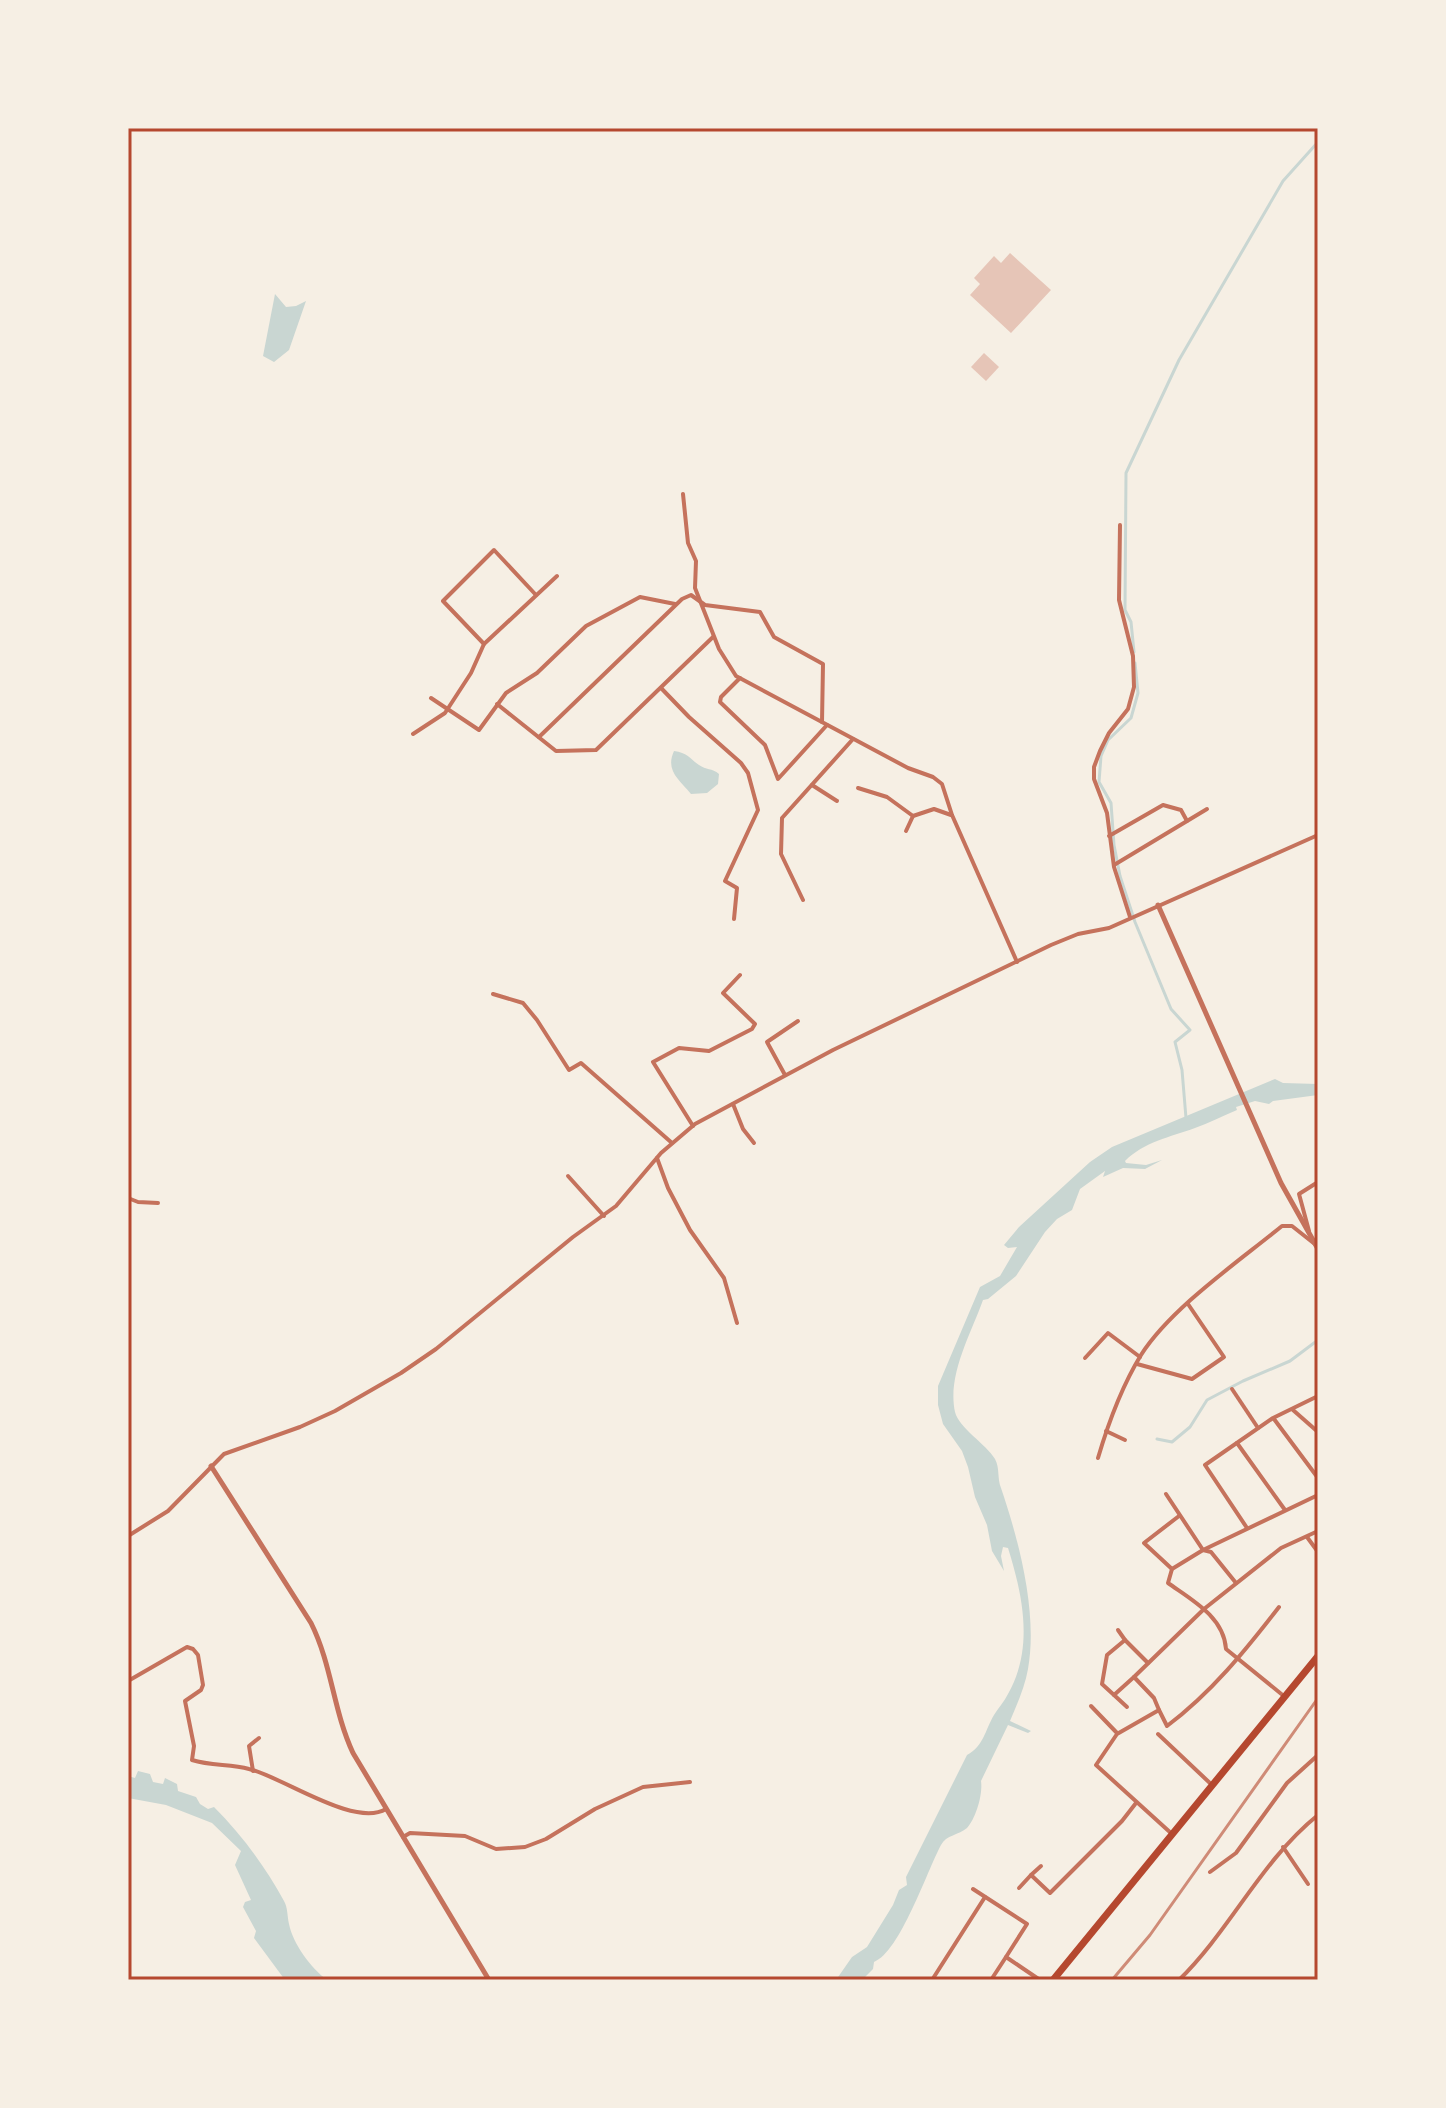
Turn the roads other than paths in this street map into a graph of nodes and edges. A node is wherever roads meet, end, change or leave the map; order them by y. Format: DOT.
graph roads {
  1 [pos="683,494"];
  2 [pos="1120,525"];
  3 [pos="557,576"];
  4 [pos="536,595"];
  5 [pos="699,601"];
  6 [pos="677,604"];
  7 [pos="713,636"];
  8 [pos="484,644"];
  9 [pos="740,678"];
  10 [pos="661,688"];
  11 [pos="431,698"];
  12 [pos="497,704"];
  13 [pos="448,709"];
  14 [pos="822,722"];
  15 [pos="827,725"];
  16 [pos="413,734"];
  17 [pos="539,737"];
  18 [pos="853,739"];
  19 [pos="812,785"];
  20 [pos="858,788"];
  21 [pos="837,801"];
  22 [pos="1207,809"];
  23 [pos="952,815"];
  24 [pos="913,816"];
  25 [pos="1187,821"];
  26 [pos="906,831"];
  27 [pos="1318,835"];
  28 [pos="1109,836"];
  29 [pos="1114,865"];
  30 [pos="803,900"];
  31 [pos="1158,905"];
  32 [pos="1130,917"];
  33 [pos="734,919"];
  34 [pos="1017,962"];
  35 [pos="740,975"];
  36 [pos="493,994"];
  37 [pos="798,1021"];
  38 [pos="785,1075"];
  39 [pos="733,1104"];
  40 [pos="693,1126"];
  41 [pos="672,1143"];
  42 [pos="754,1143"];
  43 [pos="657,1157"];
  44 [pos="568,1176"];
  45 [pos="1318,1182"];
  46 [pos="128,1198"];
  47 [pos="158,1203"];
  48 [pos="604,1216"];
  49 [pos="1310,1236"];
  50 [pos="1317,1246"];
  51 [pos="1188,1304"];
  52 [pos="737,1323"];
  53 [pos="1140,1357"];
  54 [pos="1085,1358"];
  55 [pos="1137,1364"];
  56 [pos="1232,1389"];
  57 [pos="1318,1396"];
  58 [pos="1292,1410"];
  59 [pos="1273,1418"];
  60 [pos="1258,1428"];
  61 [pos="1106,1431"];
  62 [pos="1318,1432"];
  63 [pos="1125,1440"];
  64 [pos="1237,1443"];
  65 [pos="1098,1458"];
  66 [pos="211,1466"];
  67 [pos="1318,1478"];
  68 [pos="1166,1494"];
  69 [pos="1318,1495"];
  70 [pos="1285,1510"];
  71 [pos="1179,1516"];
  72 [pos="1247,1528"];
  73 [pos="1318,1531"];
  74 [pos="128,1536"];
  75 [pos="1307,1537"];
  76 [pos="1203,1550"];
  77 [pos="1318,1552"];
  78 [pos="1172,1569"];
  79 [pos="1236,1583"];
  80 [pos="1279,1607"];
  81 [pos="1204,1609"];
  82 [pos="1118,1630"];
  83 [pos="1125,1640"];
  84 [pos="1318,1656"];
  85 [pos="1239,1659"];
  86 [pos="1148,1663"];
  87 [pos="1134,1677"];
  88 [pos="128,1681"];
  89 [pos="1114,1695"];
  90 [pos="1285,1697"];
  91 [pos="1091,1706"];
  92 [pos="1127,1707"];
  93 [pos="1159,1710"];
  94 [pos="1117,1734"];
  95 [pos="1158,1734"];
  96 [pos="259,1738"];
  97 [pos="1318,1755"];
  98 [pos="253,1771"];
  99 [pos="690,1782"];
  100 [pos="1212,1785"];
  101 [pos="1136,1803"];
  102 [pos="386,1809"];
  103 [pos="1318,1816"];
  104 [pos="1172,1834"];
  105 [pos="403,1837"];
  106 [pos="1283,1847"];
  107 [pos="1041,1866"];
  108 [pos="1210,1872"];
  109 [pos="1031,1875"];
  110 [pos="1308,1884"];
  111 [pos="1019,1888"];
  112 [pos="973,1889"];
  113 [pos="985,1897"];
  114 [pos="1006,1957"];
  115 [pos="489,1980"];
  116 [pos="932,1980"];
  117 [pos="991,1980"];
  118 [pos="1040,1980"];
  119 [pos="1053,1980"];
  120 [pos="1179,1980"];
  1 -- 5 [label="street"];
  2 -- 28 [label="street"];
  3 -- 4 [label="street"];
  4 -- 8 [label="street"];
  4 -- 8 [label="street"];
  5 -- 6 [label="street"];
  5 -- 7 [label="street"];
  5 -- 14 [label="street"];
  6 -- 12 [label="street"];
  6 -- 17 [label="street"];
  7 -- 9 [label="street"];
  7 -- 10 [label="street"];
  8 -- 13 [label="street"];
  9 -- 14 [label="street"];
  9 -- 15 [label="street"];
  10 -- 17 [label="street"];
  10 -- 33 [label="street"];
  11 -- 13 [label="street"];
  12 -- 13 [label="street"];
  12 -- 17 [label="street"];
  13 -- 16 [label="street"];
  14 -- 15 [label="street"];
  15 -- 18 [label="street"];
  18 -- 19 [label="street"];
  18 -- 23 [label="street"];
  19 -- 21 [label="street"];
  19 -- 30 [label="street"];
  20 -- 24 [label="street"];
  22 -- 25 [label="street"];
  23 -- 24 [label="street"];
  23 -- 34 [label="street"];
  24 -- 26 [label="street"];
  25 -- 28 [label="street"];
  25 -- 29 [label="street"];
  27 -- 31 [label="street"];
  28 -- 29 [label="street"];
  29 -- 32 [label="street"];
  31 -- 32 [label="street"];
  31 -- 49 [label="street"];
  32 -- 34 [label="street"];
  34 -- 38 [label="street"];
  35 -- 40 [label="street"];
  36 -- 41 [label="street"];
  37 -- 38 [label="street"];
  38 -- 39 [label="street"];
  39 -- 40 [label="street"];
  39 -- 42 [label="street"];
  40 -- 41 [label="street"];
  41 -- 43 [label="street"];
  43 -- 48 [label="street"];
  43 -- 52 [label="street"];
  44 -- 48 [label="street"];
  45 -- 49 [label="street"];
  46 -- 47 [label="street"];
  48 -- 66 [label="street"];
  49 -- 50 [label="street"];
  50 -- 51 [label="street"];
  51 -- 53 [label="street"];
  51 -- 55 [label="street"];
  53 -- 54 [label="street"];
  53 -- 55 [label="street"];
  55 -- 61 [label="street"];
  56 -- 60 [label="street"];
  57 -- 58 [label="street"];
  58 -- 59 [label="street"];
  58 -- 62 [label="street"];
  59 -- 60 [label="street"];
  59 -- 67 [label="street"];
  60 -- 64 [label="street"];
  61 -- 63 [label="street"];
  61 -- 65 [label="street"];
  64 -- 70 [label="street"];
  64 -- 72 [label="street"];
  66 -- 74 [label="street"];
  66 -- 102 [label="street"];
  68 -- 71 [label="street"];
  69 -- 70 [label="street"];
  70 -- 72 [label="street"];
  71 -- 76 [label="street"];
  71 -- 78 [label="street"];
  72 -- 76 [label="street"];
  73 -- 75 [label="street"];
  75 -- 77 [label="street"];
  75 -- 79 [label="street"];
  76 -- 78 [label="street"];
  76 -- 79 [label="street"];
  78 -- 81 [label="street"];
  79 -- 81 [label="street"];
  80 -- 85 [label="street"];
  81 -- 85 [label="street"];
  81 -- 86 [label="street"];
  82 -- 83 [label="street"];
  83 -- 86 [label="street"];
  83 -- 89 [label="street"];
  84 -- 90 [label="highway"];
  85 -- 90 [label="street"];
  85 -- 93 [label="street"];
  86 -- 87 [label="street"];
  87 -- 89 [label="street"];
  87 -- 93 [label="street"];
  88 -- 98 [label="street"];
  89 -- 92 [label="street"];
  90 -- 100 [label="highway"];
  91 -- 94 [label="street"];
  93 -- 94 [label="street"];
  94 -- 101 [label="street"];
  95 -- 100 [label="street"];
  96 -- 98 [label="street"];
  97 -- 108 [label="street"];
  98 -- 102 [label="street"];
  99 -- 105 [label="street"];
  100 -- 104 [label="highway"];
  101 -- 104 [label="street"];
  101 -- 109 [label="street"];
  102 -- 105 [label="street"];
  103 -- 106 [label="street"];
  104 -- 119 [label="highway"];
  105 -- 115 [label="street"];
  106 -- 110 [label="street"];
  106 -- 120 [label="street"];
  107 -- 109 [label="street"];
  109 -- 111 [label="street"];
  112 -- 113 [label="street"];
  113 -- 114 [label="street"];
  113 -- 116 [label="street"];
  114 -- 117 [label="street"];
  114 -- 118 [label="street"];
}
